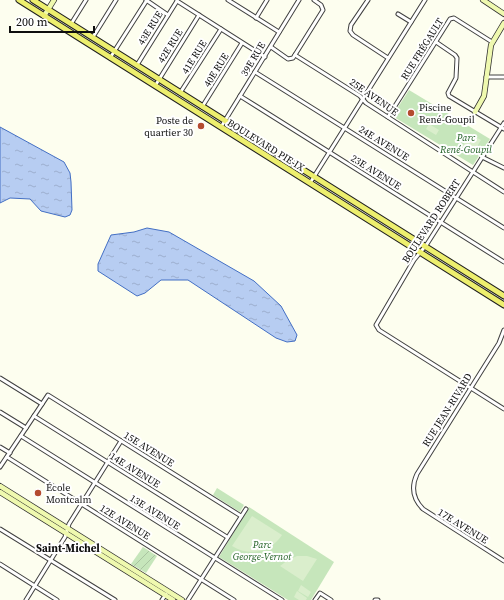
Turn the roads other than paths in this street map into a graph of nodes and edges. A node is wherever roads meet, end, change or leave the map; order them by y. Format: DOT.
graph roads {
  1 [pos="19,0"];
  2 [pos="33,0"];
  3 [pos="54,0"];
  4 [pos="86,0"];
  5 [pos="116,0"];
  6 [pos="146,0"];
  7 [pos="228,0"];
  8 [pos="267,0"];
  9 [pos="299,0"];
  10 [pos="314,0"];
  11 [pos="368,0"];
  12 [pos="425,0"];
  13 [pos="483,0"];
  14 [pos="177,1"];
  15 [pos="234,2"];
  16 [pos="48,9"];
  17 [pos="398,14"];
  18 [pos="504,14"];
  19 [pos="168,15"];
  20 [pos="44,16"];
  21 [pos="199,16"];
  22 [pos="256,18"];
  23 [pos="411,22"];
  24 [pos="504,23"];
  25 [pos="71,24"];
  26 [pos="221,29"];
  27 [pos="279,32"];
  28 [pos="93,38"];
  29 [pos="436,42"];
  30 [pos="492,42"];
  31 [pos="242,43"];
  32 [pos="271,47"];
  33 [pos="114,51"];
  34 [pos="295,55"];
  35 [pos="265,57"];
  36 [pos="110,58"];
  37 [pos="388,58"];
  38 [pos="137,65"];
  39 [pos="255,72"];
  40 [pos="486,77"];
  41 [pos="504,77"];
  42 [pos="159,79"];
  43 [pos="155,86"];
  44 [pos="180,93"];
  45 [pos="240,96"];
  46 [pos="363,99"];
  47 [pos="202,107"];
  48 [pos="475,112"];
  49 [pos="388,117"];
  50 [pos="225,121"];
  51 [pos="504,123"];
  52 [pos="221,127"];
  53 [pos="344,128"];
  54 [pos="502,128"];
  55 [pos="330,152"];
  56 [pos="482,157"];
  57 [pos="504,168"];
  58 [pos="472,173"];
  59 [pos="314,176"];
  60 [pos="310,183"];
  61 [pos="504,192"];
  62 [pos="456,198"];
  63 [pos="441,222"];
  64 [pos="504,228"];
  65 [pos="426,247"];
  66 [pos="421,252"];
  67 [pos="504,262"];
  68 [pos="504,296"];
  69 [pos="504,305"];
  70 [pos="504,330"];
  71 [pos="0,378"];
  72 [pos="471,388"];
  73 [pos="42,404"];
  74 [pos="504,408"];
  75 [pos="0,412"];
  76 [pos="34,416"];
  77 [pos="26,428"];
  78 [pos="21,436"];
  79 [pos="121,441"];
  80 [pos="0,447"];
  81 [pos="10,453"];
  82 [pos="7,457"];
  83 [pos="108,462"];
  84 [pos="0,467"];
  85 [pos="94,483"];
  86 [pos="0,486"];
  87 [pos="0,492"];
  88 [pos="417,501"];
  89 [pos="82,504"];
  90 [pos="246,509"];
  91 [pos="241,516"];
  92 [pos="0,529"];
  93 [pos="67,530"];
  94 [pos="227,537"];
  95 [pos="214,558"];
  96 [pos="51,560"];
  97 [pos="504,561"];
  98 [pos="0,564"];
  99 [pos="201,579"];
  100 [pos="34,586"];
  101 [pos="166,593"];
  102 [pos="26,600"];
  103 [pos="57,600"];
  104 [pos="115,600"];
  105 [pos="162,600"];
  106 [pos="173,600"];
  107 [pos="182,600"];
  108 [pos="188,600"];
  109 [pos="234,600"];
  110 [pos="282,600"];
  111 [pos="315,600"];
  112 [pos="331,600"];
  1 -- 20 [label="main road, BOULEVARD PIE-IX"];
  2 -- 16 [label="main road, BOULEVARD PIE-IX"];
  3 -- 16 [label="main road"];
  4 -- 25 [label="street"];
  5 -- 28 [label="street"];
  6 -- 19 [label="street"];
  6 -- 33 [label="street"];
  7 -- 15 [label="street"];
  8 -- 22 [label="street"];
  9 -- 27 [label="street, 39E RUE"];
  10 -- 34 [label="street"];
  11 -- 37 [label="street"];
  12 -- 23 [label="street"];
  13 -- 18 [label="main road"];
  14 -- 19 [label="street, 43E RUE"];
  14 -- 21 [label="street"];
  15 -- 22 [label="street"];
  16 -- 20 [label="main road"];
  16 -- 25 [label="main road, BOULEVARD PIE-IX"];
  17 -- 23 [label="street"];
  19 -- 38 [label="street, 43E RUE"];
  20 -- 36 [label="main road, BOULEVARD PIE-IX"];
  21 -- 26 [label="street"];
  21 -- 42 [label="street, 42E RUE"];
  22 -- 27 [label="street"];
  23 -- 37 [label="street"];
  24 -- 30 [label="main road"];
  25 -- 28 [label="main road, BOULEVARD PIE-IX"];
  26 -- 31 [label="street"];
  26 -- 44 [label="street, 41E RUE"];
  27 -- 32 [label="street, 39E RUE"];
  28 -- 33 [label="main road, BOULEVARD PIE-IX"];
  29 -- 30 [label="street, RUE FRÉGAULT"];
  29 -- 48 [label="street"];
  29 -- 49 [label="street, RUE FRÉGAULT"];
  30 -- 40 [label="main road"];
  31 -- 35 [label="street"];
  31 -- 47 [label="street, 40E RUE"];
  32 -- 34 [label="street"];
  32 -- 35 [label="street, 39E RUE"];
  33 -- 36 [label="street"];
  33 -- 38 [label="main road, BOULEVARD PIE-IX"];
  34 -- 46 [label="street, 25E AVENUE"];
  35 -- 39 [label="street, 39E RUE"];
  36 -- 43 [label="main road, BOULEVARD PIE-IX"];
  37 -- 46 [label="street"];
  38 -- 42 [label="main road, BOULEVARD PIE-IX"];
  39 -- 45 [label="street, 39E RUE"];
  39 -- 53 [label="street, 24E AVENUE"];
  40 -- 41 [label="street"];
  40 -- 48 [label="main road"];
  42 -- 43 [label="street, 42E RUE"];
  42 -- 44 [label="main road, BOULEVARD PIE-IX"];
  43 -- 52 [label="main road, BOULEVARD PIE-IX"];
  44 -- 47 [label="main road, BOULEVARD PIE-IX"];
  45 -- 50 [label="street, 39E RUE"];
  45 -- 55 [label="street, 23E AVENUE"];
  46 -- 49 [label="street, 25E AVENUE"];
  46 -- 53 [label="street"];
  47 -- 50 [label="main road, BOULEVARD PIE-IX"];
  48 -- 54 [label="street"];
  49 -- 58 [label="street, 25E AVENUE"];
  50 -- 52 [label="street, 39E RUE"];
  50 -- 59 [label="main road, BOULEVARD PIE-IX"];
  51 -- 54 [label="street, BOULEVARD ROBERT"];
  52 -- 60 [label="main road, BOULEVARD PIE-IX"];
  53 -- 55 [label="street"];
  53 -- 62 [label="street, 24E AVENUE"];
  54 -- 56 [label="street, BOULEVARD ROBERT"];
  55 -- 59 [label="street"];
  55 -- 63 [label="street, 23E AVENUE"];
  56 -- 57 [label="street"];
  56 -- 58 [label="street, BOULEVARD ROBERT"];
  58 -- 61 [label="street, 25E AVENUE"];
  58 -- 62 [label="street, BOULEVARD ROBERT"];
  59 -- 60 [label="street"];
  59 -- 65 [label="main road, BOULEVARD PIE-IX"];
  60 -- 66 [label="main road, BOULEVARD PIE-IX"];
  62 -- 63 [label="street, BOULEVARD ROBERT"];
  62 -- 64 [label="street, 24E AVENUE"];
  63 -- 65 [label="street, BOULEVARD ROBERT"];
  63 -- 67 [label="street, 23E AVENUE"];
  65 -- 66 [label="street, BOULEVARD ROBERT"];
  65 -- 68 [label="main road, BOULEVARD PIE-IX"];
  66 -- 69 [label="main road, BOULEVARD PIE-IX"];
  66 -- 72 [label="street, BOULEVARD ROBERT"];
  70 -- 72 [label="street, RUE JEAN-RIVARD"];
  71 -- 73 [label="street"];
  72 -- 74 [label="street"];
  72 -- 88 [label="street, RUE JEAN-RIVARD"];
  73 -- 76 [label="street"];
  73 -- 79 [label="street, 15E AVENUE"];
  75 -- 77 [label="street"];
  76 -- 77 [label="street"];
  76 -- 83 [label="street, 14E AVENUE"];
  77 -- 78 [label="street"];
  78 -- 81 [label="street"];
  78 -- 85 [label="street, 13E AVENUE"];
  79 -- 83 [label="street"];
  79 -- 91 [label="street, 15E AVENUE"];
  80 -- 81 [label="street"];
  81 -- 82 [label="street"];
  82 -- 84 [label="street"];
  82 -- 89 [label="street, 12E AVENUE"];
  83 -- 85 [label="street"];
  83 -- 94 [label="street, 14E AVENUE"];
  85 -- 89 [label="street"];
  85 -- 95 [label="street, 13E AVENUE"];
  86 -- 93 [label="main road"];
  87 -- 93 [label="main road"];
  88 -- 97 [label="street, 17E AVENUE"];
  89 -- 93 [label="street"];
  89 -- 99 [label="street, 12E AVENUE"];
  90 -- 91 [label="street"];
  91 -- 94 [label="street"];
  92 -- 96 [label="street"];
  93 -- 96 [label="street"];
  93 -- 101 [label="main road"];
  94 -- 95 [label="street"];
  95 -- 99 [label="street"];
  95 -- 110 [label="street, 13E AVENUE"];
  96 -- 100 [label="street"];
  96 -- 104 [label="street"];
  98 -- 100 [label="street"];
  99 -- 108 [label="street"];
  99 -- 109 [label="street, 12E AVENUE"];
  100 -- 102 [label="street"];
  100 -- 103 [label="street"];
  101 -- 105 [label="street"];
  101 -- 106 [label="main road"];
  101 -- 107 [label="main road"];
  111 -- 112 [label="street"];
}
